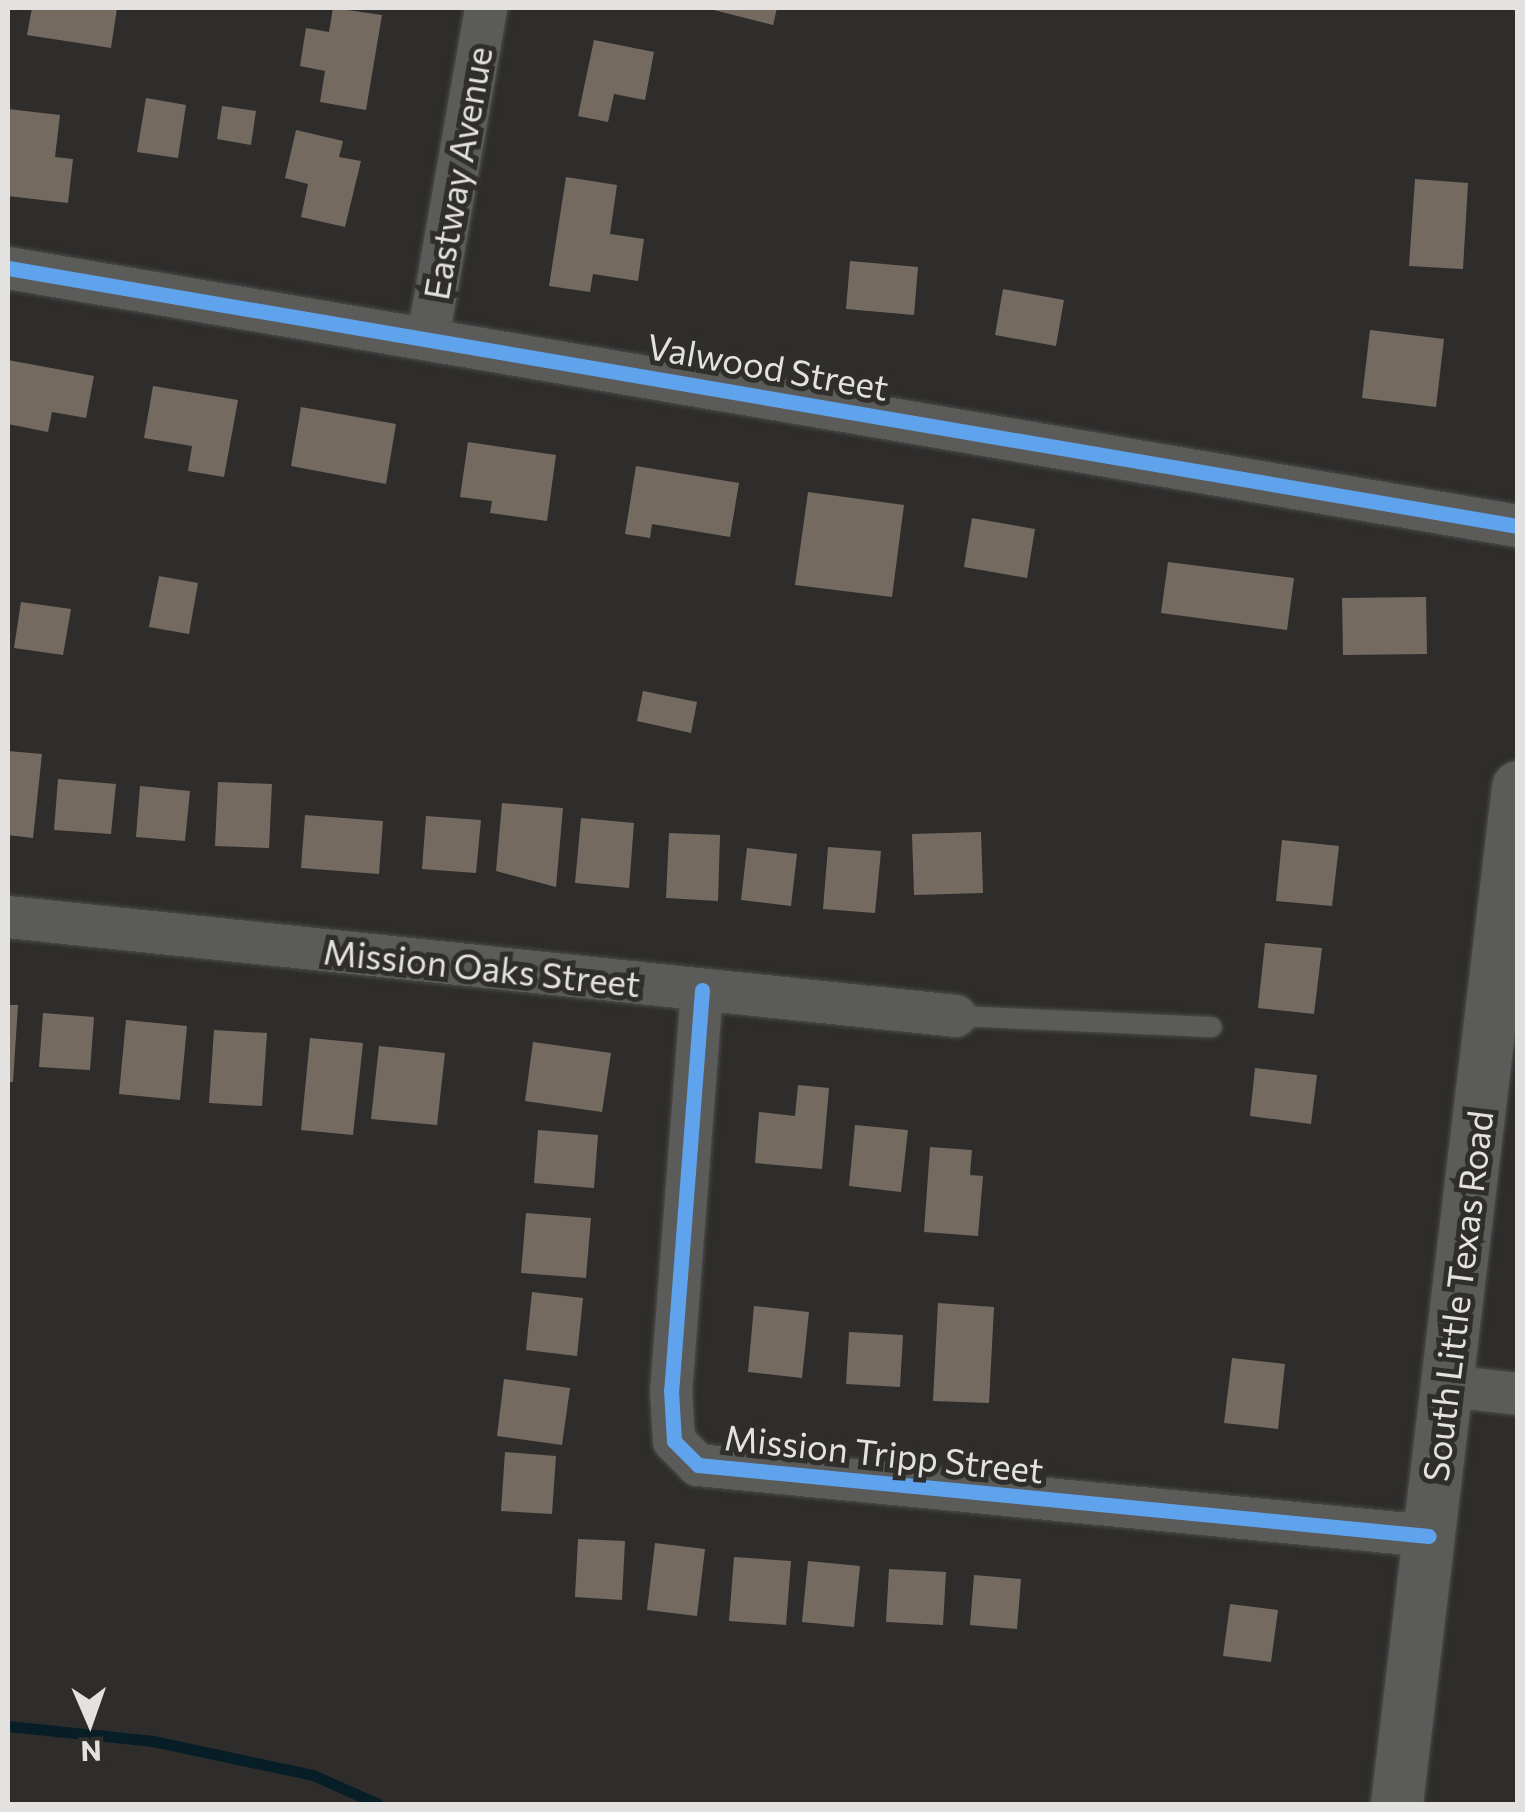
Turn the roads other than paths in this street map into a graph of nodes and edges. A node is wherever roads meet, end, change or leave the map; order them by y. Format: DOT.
graph roads {
  1 [pos="486,8"];
  2 [pos="8,268"];
  3 [pos="428,338"];
  4 [pos="1518,526"];
  5 [pos="1518,787"];
  6 [pos="8,917"];
  7 [pos="702,990"];
  8 [pos="956,1016"];
  9 [pos="1212,1027"];
  10 [pos="1446,1386"];
  11 [pos="1518,1394"];
  12 [pos="1429,1536"];
  13 [pos="1397,1804"];
  1 -- 3 [label="street, Eastway Avenue"];
  2 -- 3 [label="street, Valwood Street"];
  3 -- 4 [label="street, Valwood Street"];
  5 -- 10 [label="street, South Little Texas Road"];
  6 -- 7 [label="street, Mission Oaks Street"];
  7 -- 8 [label="street, Mission Oaks Street"];
  7 -- 12 [label="street, Mission Tripp Street"];
  8 -- 9 [label="lane"];
  10 -- 11 [label="street"];
  10 -- 12 [label="street, South Little Texas Road"];
  12 -- 13 [label="street, South Little Texas Road"];
}
